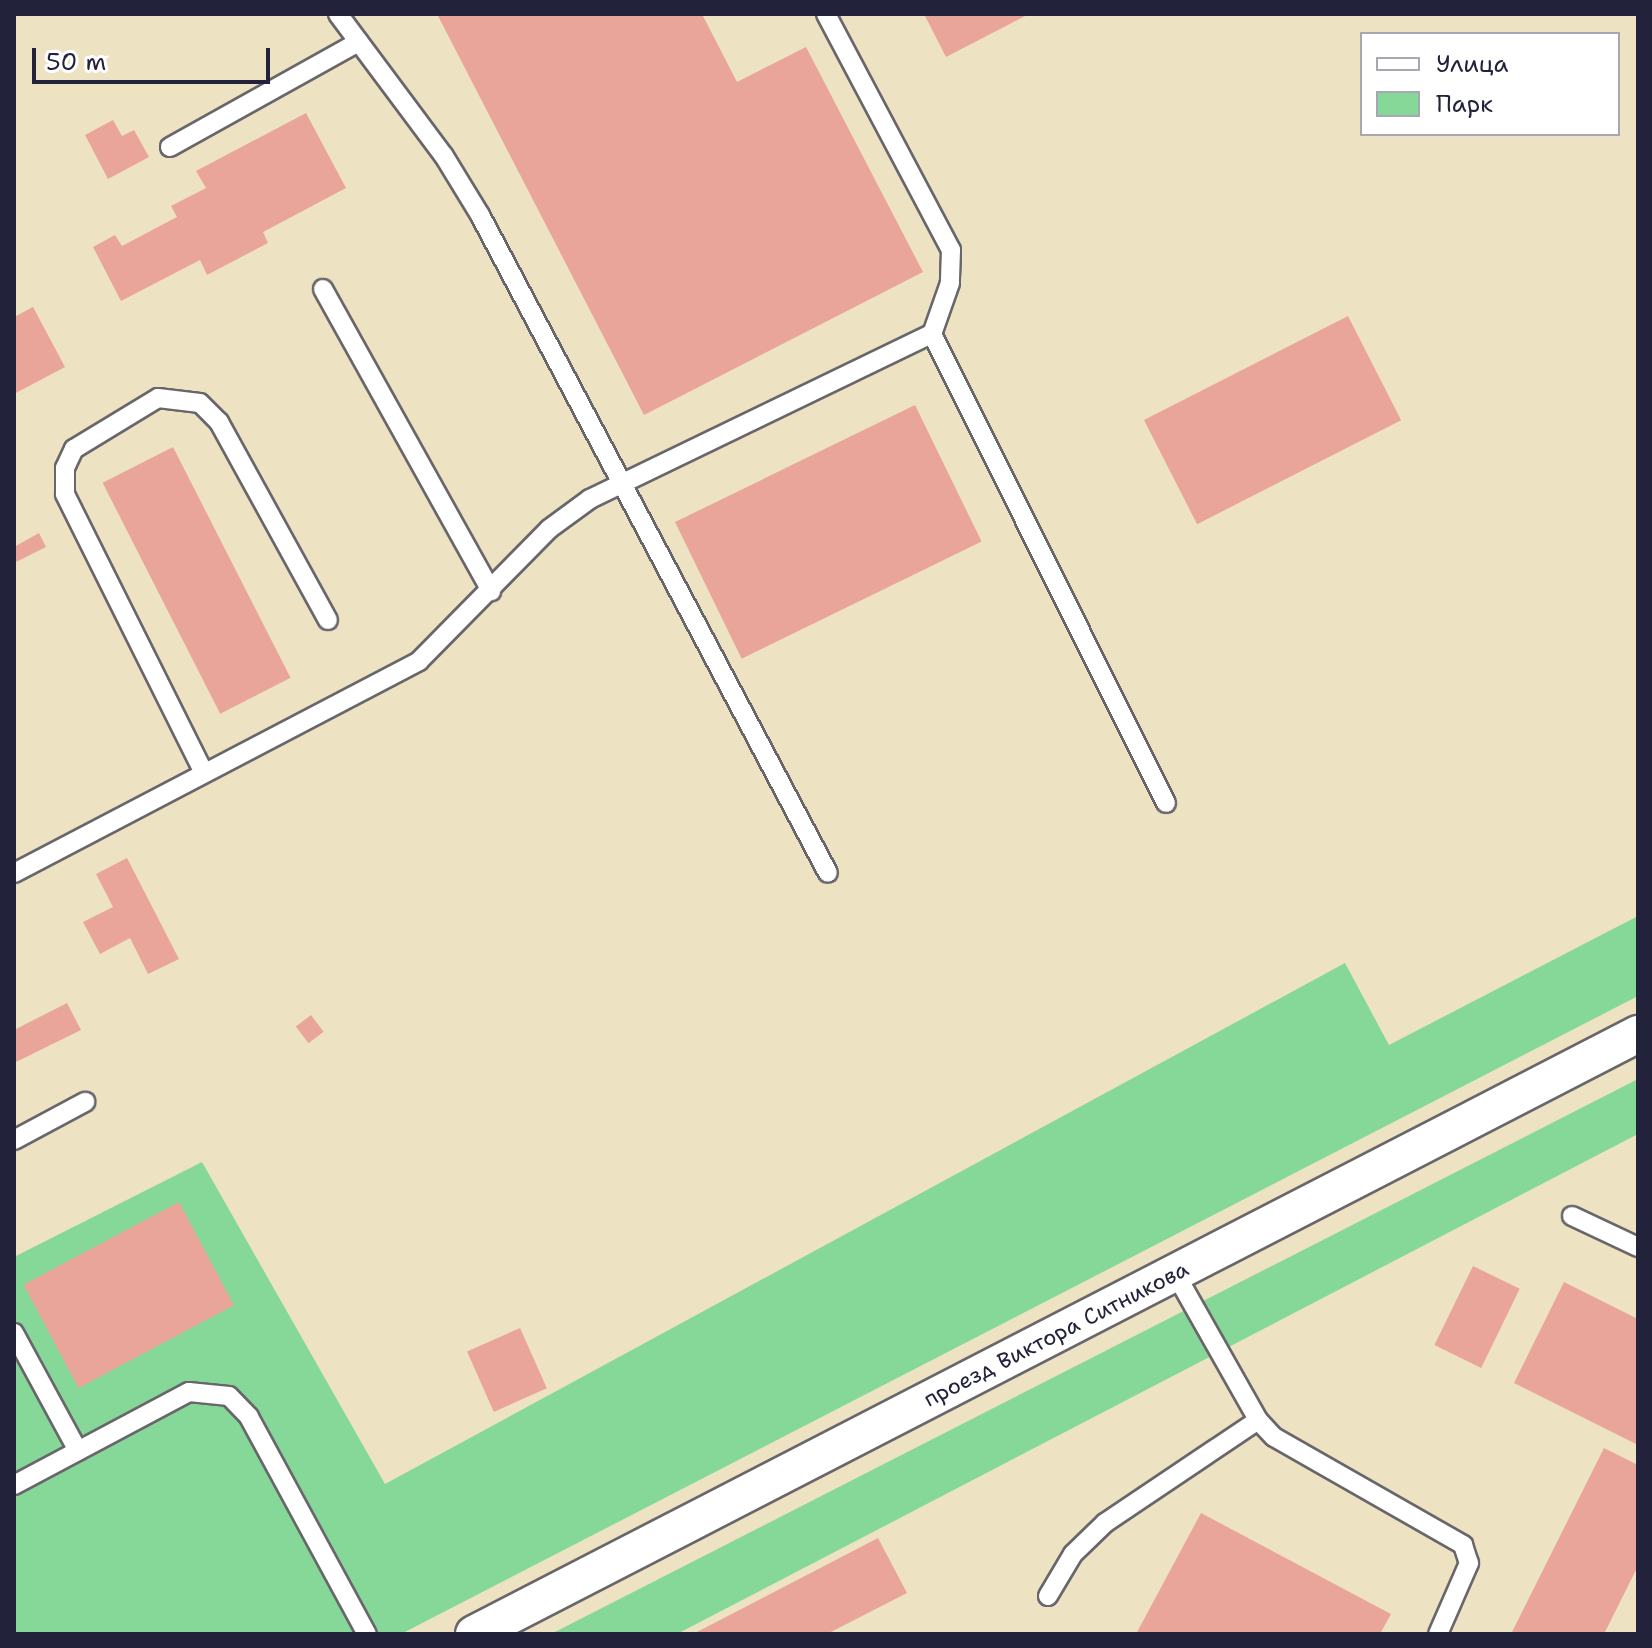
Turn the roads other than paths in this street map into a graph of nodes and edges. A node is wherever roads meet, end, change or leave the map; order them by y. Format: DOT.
graph roads {
  1 [pos="338,14"];
  2 [pos="826,14"];
  3 [pos="359,42"];
  4 [pos="170,147"];
  5 [pos="323,289"];
  6 [pos="932,334"];
  7 [pos="622,483"];
  8 [pos="491,591"];
  9 [pos="328,620"];
  10 [pos="204,773"];
  11 [pos="1166,803"];
  12 [pos="14,873"];
  13 [pos="828,873"];
  14 [pos="1638,1034"];
  15 [pos="85,1102"];
  16 [pos="14,1140"];
  17 [pos="1572,1216"];
  18 [pos="1638,1247"];
  19 [pos="1175,1273"];
  20 [pos="14,1333"];
  21 [pos="1258,1420"];
  22 [pos="78,1451"];
  23 [pos="14,1485"];
  24 [pos="1048,1596"];
  25 [pos="367,1634"];
  26 [pos="474,1634"];
  27 [pos="1438,1634"];
  1 -- 3 [label="lane"];
  2 -- 6 [label="lane"];
  3 -- 4 [label="lane"];
  3 -- 7 [label="lane"];
  5 -- 8 [label="lane"];
  6 -- 7 [label="lane"];
  6 -- 11 [label="lane"];
  7 -- 8 [label="lane"];
  7 -- 13 [label="lane"];
  8 -- 10 [label="lane"];
  9 -- 10 [label="lane"];
  10 -- 12 [label="lane"];
  14 -- 19 [label="street, проезд Виктора Ситникова"];
  15 -- 16 [label="lane"];
  17 -- 18 [label="lane"];
  19 -- 21 [label="lane"];
  19 -- 26 [label="street, проезд Виктора Ситникова"];
  20 -- 22 [label="lane"];
  21 -- 24 [label="lane"];
  21 -- 27 [label="lane"];
  22 -- 23 [label="lane"];
  22 -- 25 [label="lane"];
}
